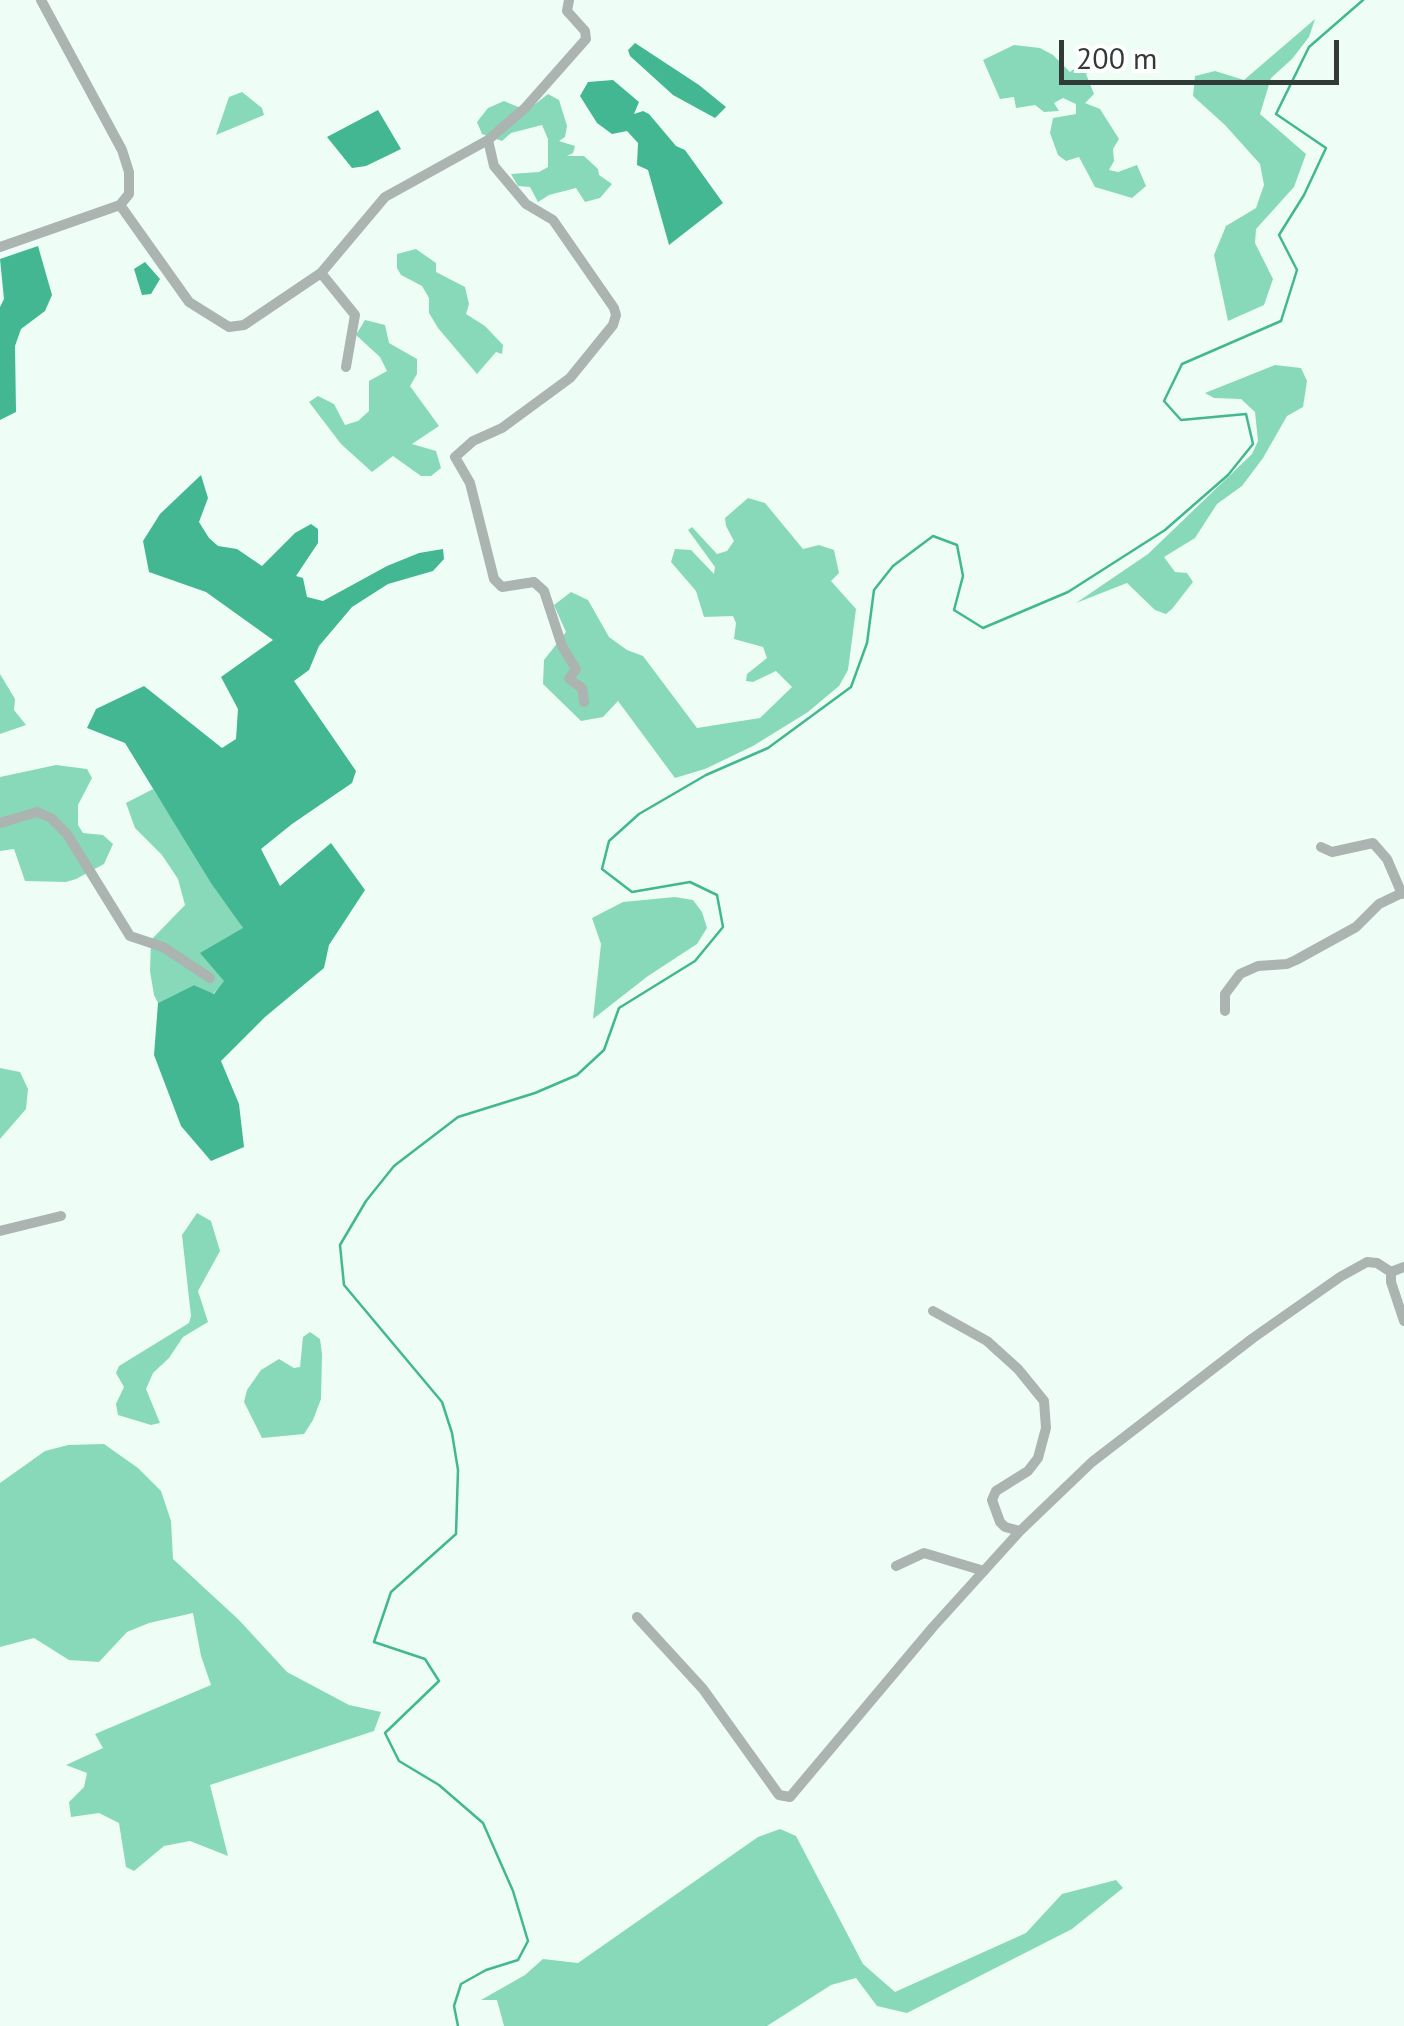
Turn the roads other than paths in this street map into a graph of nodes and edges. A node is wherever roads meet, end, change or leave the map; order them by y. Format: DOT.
graph roads {
  1 [pos="41,0"];
  2 [pos="570,0"];
  3 [pos="488,140"];
  4 [pos="120,205"];
  5 [pos="0,247"];
  6 [pos="321,273"];
  7 [pos="346,367"];
  8 [pos="584,702"];
  9 [pos="0,823"];
  10 [pos="1322,847"];
  11 [pos="1403,893"];
  12 [pos="210,978"];
  13 [pos="1225,1012"];
  14 [pos="61,1216"];
  15 [pos="0,1231"];
  16 [pos="1404,1267"];
  17 [pos="1391,1272"];
  18 [pos="933,1311"];
  19 [pos="1404,1322"];
  20 [pos="1020,1531"];
  21 [pos="896,1566"];
  22 [pos="984,1571"];
  23 [pos="637,1617"];
  1 -- 4 [label="street"];
  2 -- 3 [label="street"];
  3 -- 6 [label="street"];
  3 -- 8 [label="street"];
  4 -- 5 [label="street"];
  4 -- 6 [label="street"];
  6 -- 7 [label="street"];
  9 -- 12 [label="street"];
  10 -- 11 [label="street"];
  11 -- 13 [label="street"];
  14 -- 15 [label="street"];
  16 -- 17 [label="street"];
  17 -- 19 [label="street"];
  17 -- 20 [label="street"];
  18 -- 20 [label="street"];
  20 -- 22 [label="street"];
  21 -- 22 [label="street"];
  22 -- 23 [label="street"];
}
